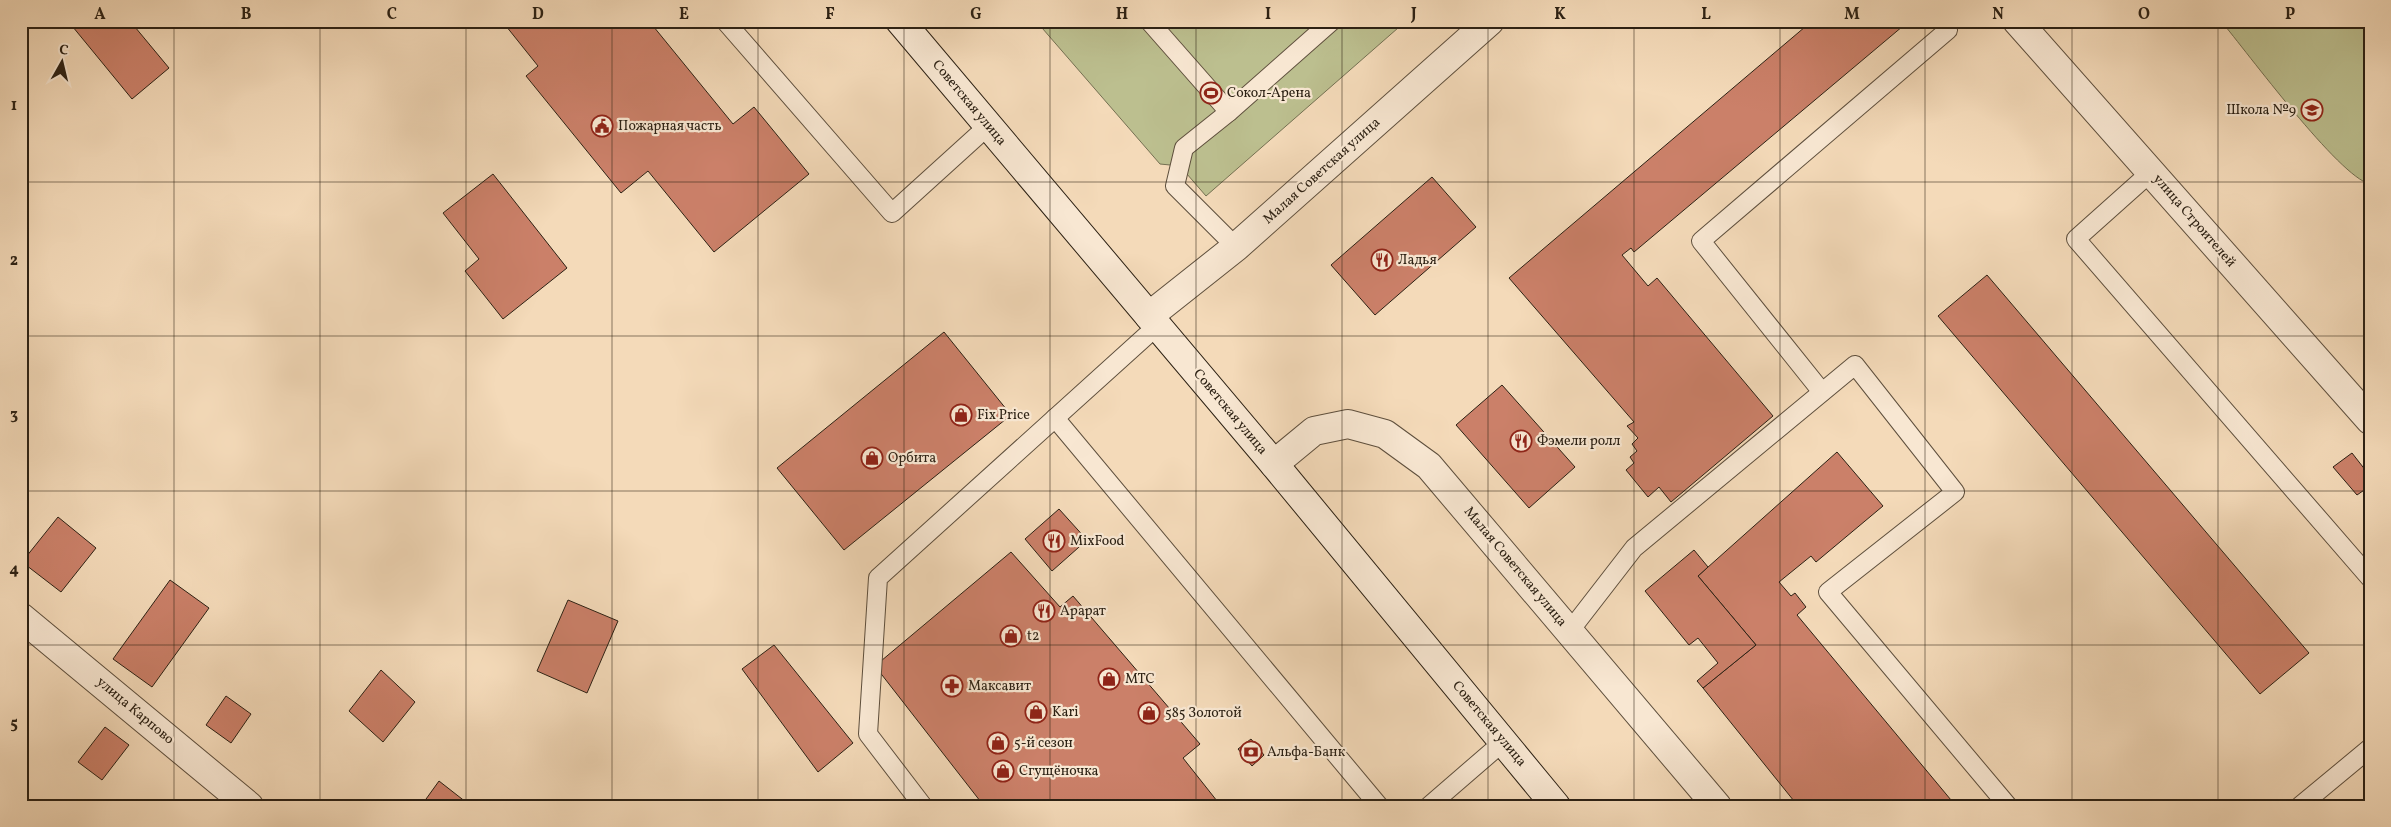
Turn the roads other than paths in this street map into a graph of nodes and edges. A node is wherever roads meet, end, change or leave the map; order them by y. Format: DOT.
graph roads {
  1 [pos="725,21"];
  2 [pos="900,21"];
  3 [pos="1149,21"];
  4 [pos="1332,21"];
  5 [pos="1490,21"];
  6 [pos="2018,21"];
  7 [pos="1948,30"];
  8 [pos="1229,112"];
  9 [pos="988,126"];
  10 [pos="2151,172"];
  11 [pos="1236,247"];
  12 [pos="1153,321"];
  13 [pos="1822,392"];
  14 [pos="1055,418"];
  15 [pos="2370,420"];
  16 [pos="1274,464"];
  17 [pos="2370,578"];
  18 [pos="21,617"];
  19 [pos="1569,632"];
  20 [pos="1504,742"];
  21 [pos="2370,748"];
  22 [pos="249,806"];
  23 [pos="923,806"];
  24 [pos="1379,806"];
  25 [pos="1429,806"];
  26 [pos="1556,806"];
  27 [pos="1717,806"];
  28 [pos="2008,806"];
  29 [pos="2300,806"];
  1 -- 9 [label="lane"];
  2 -- 9 [label="street, Советская улица"];
  3 -- 8 [label="lane"];
  4 -- 8 [label="lane"];
  5 -- 11 [label="street, Малая Советская улица"];
  6 -- 10 [label="street, улица Строителей"];
  7 -- 13 [label="lane"];
  8 -- 11 [label="lane"];
  9 -- 12 [label="street, Советская улица"];
  10 -- 15 [label="street, улица Строителей"];
  10 -- 17 [label="lane"];
  11 -- 12 [label="street, Малая Советская улица"];
  12 -- 14 [label="lane"];
  12 -- 16 [label="street, Советская улица"];
  13 -- 19 [label="lane"];
  13 -- 28 [label="lane"];
  14 -- 23 [label="lane"];
  14 -- 24 [label="lane"];
  16 -- 19 [label="street, Малая Советская улица"];
  16 -- 20 [label="street, Советская улица"];
  18 -- 22 [label="street, улица Карпово"];
  19 -- 27 [label="street, Малая Советская улица"];
  20 -- 25 [label="lane"];
  20 -- 26 [label="street, Советская улица"];
  21 -- 29 [label="lane"];
}
